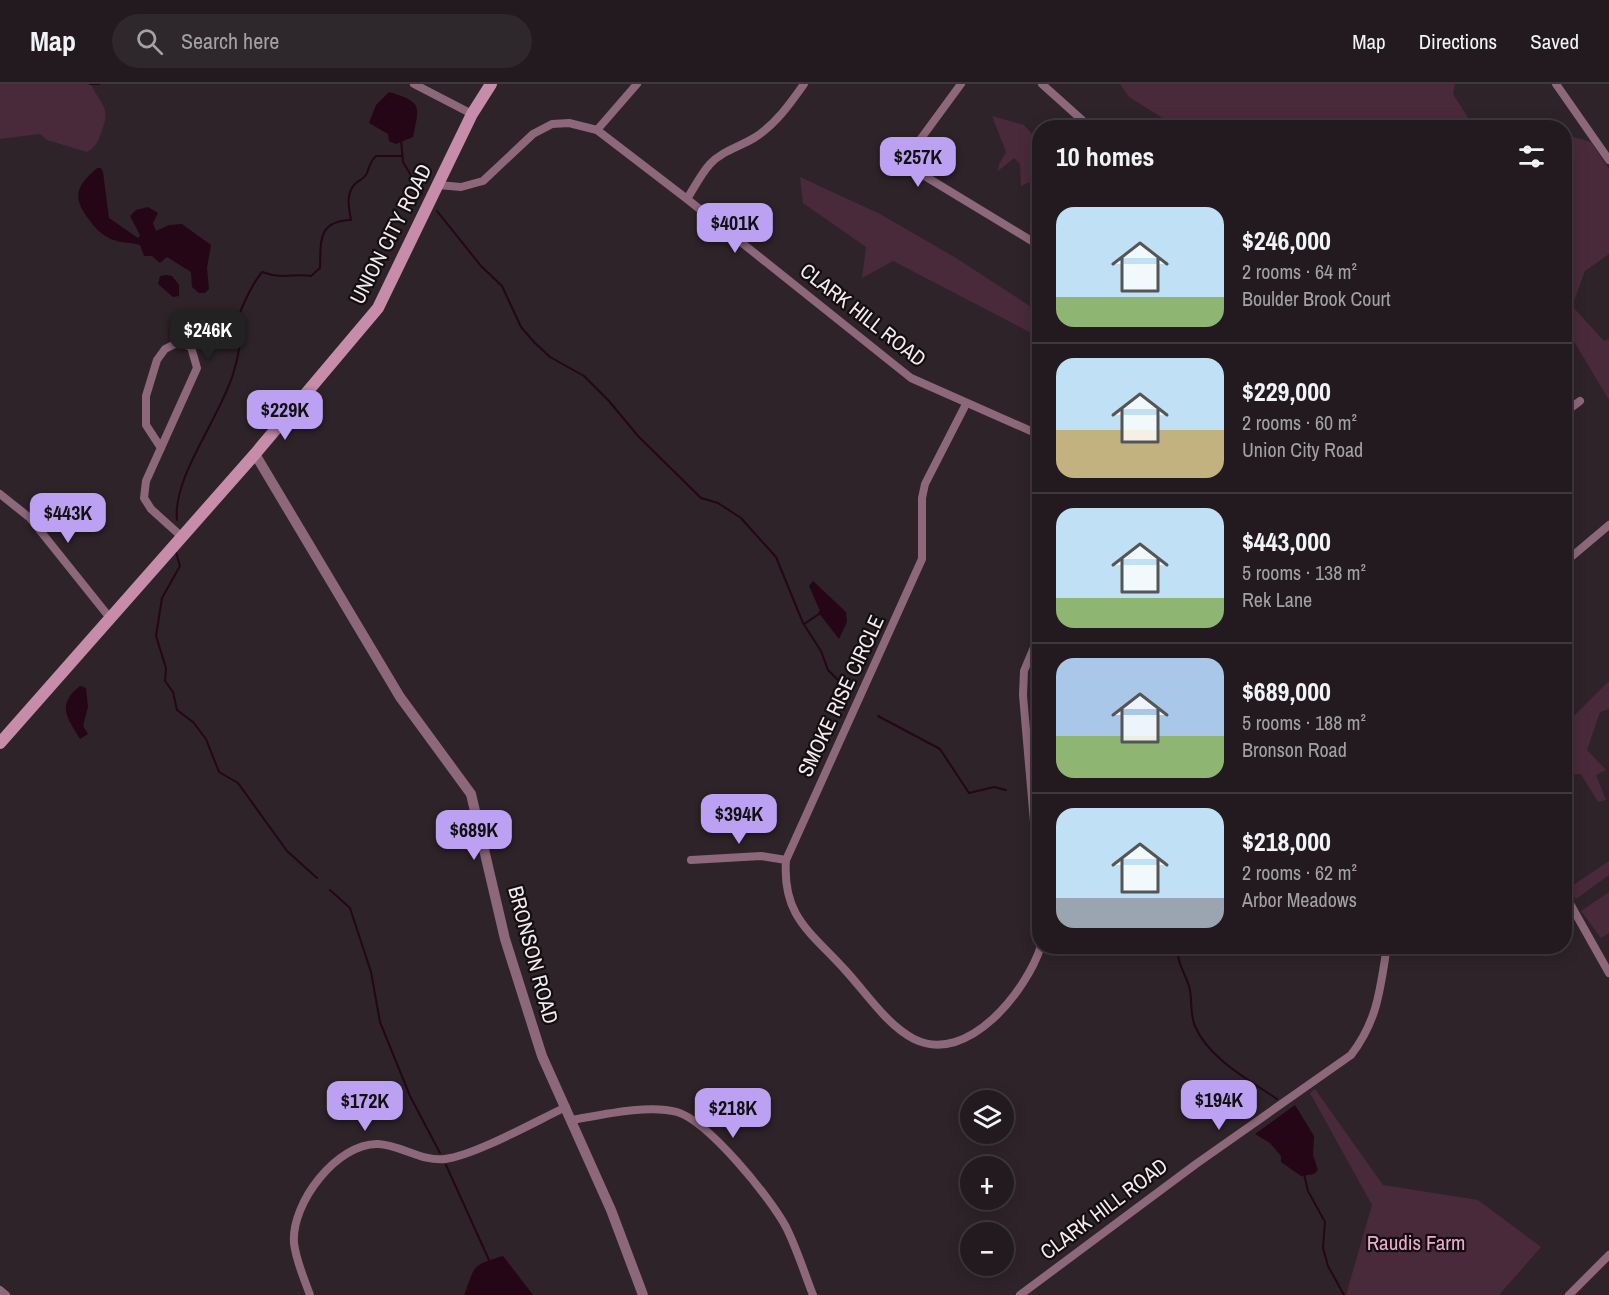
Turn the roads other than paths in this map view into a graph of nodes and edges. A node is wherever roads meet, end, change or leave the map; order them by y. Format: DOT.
graph roads {
  1 [pos="414,84"];
  2 [pos="490,84"];
  3 [pos="637,84"];
  4 [pos="804,84"];
  5 [pos="962,84"];
  6 [pos="1042,84"];
  7 [pos="1556,84"];
  8 [pos="472,114"];
  9 [pos="1082,120"];
  10 [pos="597,130"];
  11 [pos="1609,160"];
  12 [pos="438,185"];
  13 [pos="687,199"];
  14 [pos="1032,241"];
  15 [pos="1580,401"];
  16 [pos="966,404"];
  17 [pos="1572,407"];
  18 [pos="1032,432"];
  19 [pos="161,448"];
  20 [pos="255,454"];
  21 [pos="0,494"];
  22 [pos="1609,525"];
  23 [pos="182,537"];
  24 [pos="1572,556"];
  25 [pos="111,618"];
  26 [pos="1032,652"];
  27 [pos="2,736"];
  28 [pos="1032,799"];
  29 [pos="691,860"];
  30 [pos="786,860"];
  31 [pos="1572,907"];
  32 [pos="1039,954"];
  33 [pos="1386,954"];
  34 [pos="1609,973"];
  35 [pos="566,1107"];
  36 [pos="572,1120"];
  37 [pos="1609,1255"];
  38 [pos="0,1290"];
  39 [pos="6,1295"];
  40 [pos="310,1295"];
  41 [pos="643,1295"];
  42 [pos="813,1295"];
  43 [pos="1020,1295"];
  44 [pos="1569,1295"];
  1 -- 8 [label="street"];
  2 -- 8 [label="main road, UNION CITY ROAD"];
  3 -- 10 [label="street"];
  4 -- 13 [label="street"];
  5 -- 14 [label="street"];
  6 -- 9 [label="street"];
  7 -- 11 [label="street"];
  8 -- 12 [label="main road, UNION CITY ROAD"];
  10 -- 12 [label="street, CLARK HILL ROAD"];
  10 -- 13 [label="street, CLARK HILL ROAD"];
  12 -- 20 [label="main road, UNION CITY ROAD"];
  13 -- 16 [label="street, CLARK HILL ROAD"];
  15 -- 17 [label="street"];
  16 -- 18 [label="street, CLARK HILL ROAD"];
  16 -- 30 [label="street, SMOKE RISE CIRCLE"];
  19 -- 19 [label="street"];
  19 -- 23 [label="street"];
  20 -- 23 [label="main road, UNION CITY ROAD"];
  20 -- 35 [label="street, BRONSON ROAD"];
  21 -- 25 [label="street"];
  22 -- 24 [label="street"];
  23 -- 25 [label="main road, UNION CITY ROAD"];
  25 -- 27 [label="main road, UNION CITY ROAD"];
  26 -- 28 [label="street"];
  29 -- 30 [label="street"];
  30 -- 32 [label="street, SMOKE RISE CIRCLE"];
  31 -- 34 [label="street"];
  33 -- 43 [label="street, CLARK HILL ROAD"];
  35 -- 36 [label="street, BRONSON ROAD"];
  35 -- 40 [label="street"];
  36 -- 41 [label="street, BRONSON ROAD"];
  36 -- 42 [label="street"];
  37 -- 44 [label="street"];
  38 -- 39 [label="street"];
}
